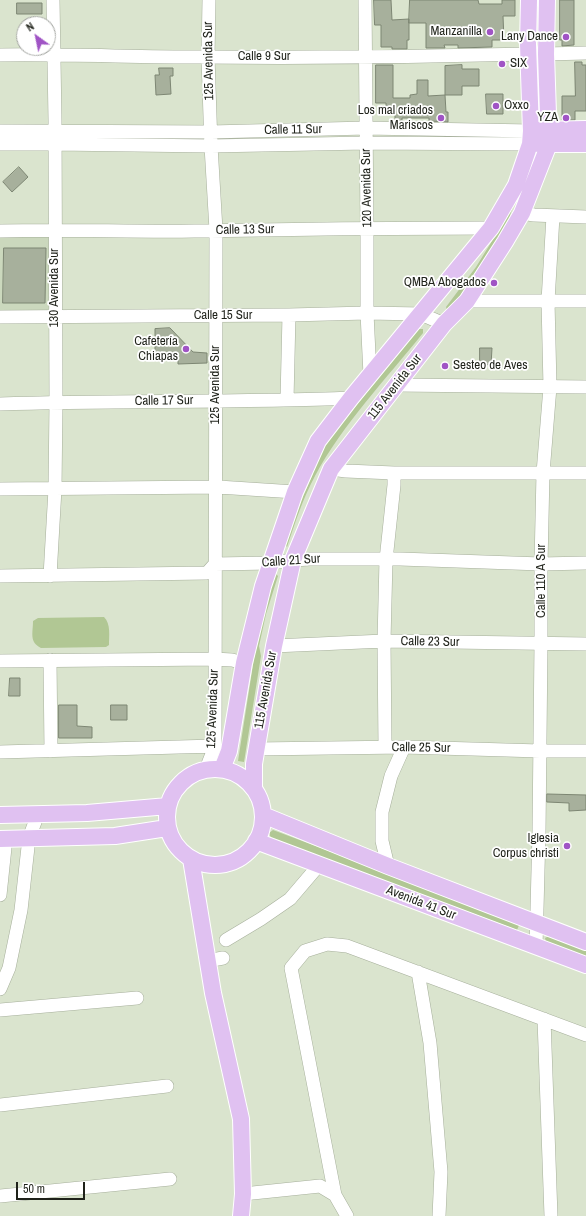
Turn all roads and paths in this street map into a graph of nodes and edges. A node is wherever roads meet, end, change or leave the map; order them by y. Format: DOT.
graph roads {
  1 [pos="53,0"];
  2 [pos="209,0"];
  3 [pos="365,0"];
  4 [pos="529,0"];
  5 [pos="547,0"];
  6 [pos="53,16"];
  7 [pos="586,53"];
  8 [pos="56,54"];
  9 [pos="529,54"];
  10 [pos="546,54"];
  11 [pos="0,55"];
  12 [pos="16,55"];
  13 [pos="54,56"];
  14 [pos="208,57"];
  15 [pos="366,57"];
  16 [pos="366,128"];
  17 [pos="586,129"];
  18 [pos="0,131"];
  19 [pos="211,132"];
  20 [pos="55,137"];
  21 [pos="549,137"];
  22 [pos="531,138"];
  23 [pos="366,143"];
  24 [pos="0,144"];
  25 [pos="586,144"];
  26 [pos="211,146"];
  27 [pos="522,213"];
  28 [pos="553,216"];
  29 [pos="586,217"];
  30 [pos="367,228"];
  31 [pos="491,228"];
  32 [pos="55,230"];
  33 [pos="216,230"];
  34 [pos="0,231"];
  35 [pos="467,301"];
  36 [pos="548,301"];
  37 [pos="586,301"];
  38 [pos="367,313"];
  39 [pos="421,314"];
  40 [pos="289,315"];
  41 [pos="216,316"];
  42 [pos="0,317"];
  43 [pos="56,317"];
  44 [pos="444,324"];
  45 [pos="370,375"];
  46 [pos="396,385"];
  47 [pos="550,387"];
  48 [pos="586,387"];
  49 [pos="351,398"];
  50 [pos="216,400"];
  51 [pos="287,400"];
  52 [pos="56,403"];
  53 [pos="0,404"];
  54 [pos="331,469"];
  55 [pos="394,473"];
  56 [pos="543,473"];
  57 [pos="586,473"];
  58 [pos="215,487"];
  59 [pos="0,489"];
  60 [pos="55,489"];
  61 [pos="295,492"];
  62 [pos="293,560"];
  63 [pos="386,560"];
  64 [pos="271,563"];
  65 [pos="586,563"];
  66 [pos="216,564"];
  67 [pos="541,564"];
  68 [pos="0,576"];
  69 [pos="50,576"];
  70 [pos="384,641"];
  71 [pos="542,644"];
  72 [pos="586,644"];
  73 [pos="274,646"];
  74 [pos="214,659"];
  75 [pos="50,660"];
  76 [pos="0,661"];
  77 [pos="244,663"];
  78 [pos="215,746"];
  79 [pos="385,747"];
  80 [pos="404,747"];
  81 [pos="256,749"];
  82 [pos="51,751"];
  83 [pos="540,751"];
  84 [pos="586,751"];
  85 [pos="0,752"];
  86 [pos="214,769"];
  87 [pos="254,787"];
  88 [pos="168,806"];
  89 [pos="38,814"];
  90 [pos="0,815"];
  91 [pos="263,815"];
  92 [pos="167,828"];
  93 [pos="29,838"];
  94 [pos="3,839"];
  95 [pos="256,841"];
  96 [pos="191,859"];
  97 [pos="319,865"];
  98 [pos="388,866"];
  99 [pos="0,895"];
  100 [pos="537,922"];
  101 [pos="226,940"];
  102 [pos="586,942"];
  103 [pos="536,947"];
  104 [pos="223,958"];
  105 [pos="207,961"];
  106 [pos="586,966"];
  107 [pos="418,972"];
  108 [pos="0,989"];
  109 [pos="137,998"];
  110 [pos="0,1010"];
  111 [pos="544,1020"];
  112 [pos="586,1035"];
  113 [pos="167,1086"];
  114 [pos="0,1105"];
  115 [pos="170,1179"];
  116 [pos="244,1194"];
  117 [pos="335,1195"];
  118 [pos="0,1196"];
  119 [pos="241,1216"];
  120 [pos="347,1216"];
  121 [pos="439,1216"];
  122 [pos="552,1216"];
  1 -- 6 [label="street, 130 Avenida Sur"];
  2 -- 14 [label="street, 125 Avenida Sur"];
  3 -- 15 [label="street, 120 Avenida Sur"];
  4 -- 9 [label="main road, 115 Avenida Sur"];
  5 -- 10 [label="main road, 115 Avenida Sur"];
  7 -- 10 [label="street"];
  8 -- 14 [label="street, Calle 9 Sur"];
  9 -- 15 [label="street, Calle 9 Sur"];
  9 -- 22 [label="main road, 115 Avenida Sur"];
  10 -- 21 [label="main road, 115 Avenida Sur"];
  11 -- 12 [label="street, Calle 9 Sur"];
  13 -- 20 [label="street, 130 Avenida Sur"];
  14 -- 15 [label="street, Calle 9 Sur"];
  14 -- 19 [label="street, 125 Avenida Sur"];
  15 -- 16 [label="street, 120 Avenida Sur"];
  16 -- 19 [label="street, Calle 11 Sur"];
  16 -- 22 [label="street, Calle 11 Sur"];
  16 -- 23 [label="street, 120 Avenida Sur"];
  17 -- 21 [label="main road, Calle 11 Sur"];
  18 -- 20 [label="street, Calle 11 Sur"];
  19 -- 20 [label="street, Calle 11 Sur"];
  19 -- 26 [label="street, 125 Avenida Sur"];
  20 -- 24 [label="street, Calle 11 Sur"];
  20 -- 26 [label="street, Calle 11 Sur"];
  20 -- 32 [label="street, 130 Avenida Sur"];
  21 -- 22 [label="main road, Calle 11 Sur"];
  21 -- 25 [label="main road, Calle 11 Sur"];
  21 -- 27 [label="main road, 115 Avenida Sur"];
  22 -- 23 [label="street, Calle 11 Sur"];
  22 -- 31 [label="main road, 115 Avenida Sur"];
  23 -- 26 [label="street, Calle 11 Sur"];
  23 -- 30 [label="street, 120 Avenida Sur"];
  26 -- 33 [label="street, 125 Avenida Sur"];
  27 -- 28 [label="street"];
  27 -- 35 [label="main road, 115 Avenida Sur"];
  28 -- 29 [label="street"];
  28 -- 36 [label="street, Calle 110 A Sur"];
  30 -- 31 [label="street, Calle 13 Sur"];
  30 -- 33 [label="street, Calle 13 Sur"];
  30 -- 38 [label="street, 120 Avenida Sur"];
  31 -- 39 [label="main road, 115 Avenida Sur"];
  32 -- 33 [label="street, Calle 13 Sur"];
  32 -- 34 [label="street, Calle 13 Sur"];
  32 -- 43 [label="street, 130 Avenida Sur"];
  33 -- 41 [label="street, 125 Avenida Sur"];
  35 -- 36 [label="street"];
  35 -- 44 [label="main road, 115 Avenida Sur"];
  36 -- 37 [label="street"];
  36 -- 47 [label="street, Calle 110 A Sur"];
  38 -- 39 [label="street, Calle 15 Sur"];
  38 -- 40 [label="street, Calle 15 Sur"];
  38 -- 45 [label="street, 120 Avenida Sur"];
  39 -- 44 [label="street, Calle 15 Sur"];
  39 -- 45 [label="main road, 115 Avenida Sur"];
  40 -- 41 [label="street, Calle 15 Sur"];
  40 -- 51 [label="street"];
  41 -- 43 [label="street, Calle 15 Sur"];
  41 -- 50 [label="street, 125 Avenida Sur"];
  42 -- 43 [label="street, Calle 15 Sur"];
  43 -- 52 [label="street, 130 Avenida Sur"];
  44 -- 46 [label="main road, 115 Avenida Sur"];
  45 -- 49 [label="main road, 115 Avenida Sur"];
  46 -- 47 [label="street"];
  46 -- 54 [label="main road, 115 Avenida Sur"];
  47 -- 48 [label="street"];
  47 -- 56 [label="street, Calle 110 A Sur"];
  49 -- 51 [label="street, Calle 17 Sur"];
  49 -- 61 [label="main road, 115 Avenida Sur"];
  50 -- 51 [label="street, Calle 17 Sur"];
  50 -- 52 [label="street, Calle 17 Sur"];
  50 -- 58 [label="street, 125 Avenida Sur"];
  52 -- 53 [label="street, Calle 17 Sur"];
  52 -- 60 [label="street, 130 Avenida Sur"];
  54 -- 55 [label="street"];
  54 -- 62 [label="main road, 115 Avenida Sur"];
  55 -- 56 [label="street"];
  55 -- 63 [label="street"];
  56 -- 57 [label="street"];
  56 -- 67 [label="street, Calle 110 A Sur"];
  58 -- 60 [label="street"];
  58 -- 61 [label="street"];
  58 -- 66 [label="street, 125 Avenida Sur"];
  59 -- 60 [label="street"];
  60 -- 69 [label="street, 130 Avenida Sur"];
  61 -- 64 [label="main road, 115 Avenida Sur"];
  62 -- 63 [label="street, Calle 21 Sur"];
  62 -- 64 [label="street, Calle 21 Sur"];
  62 -- 73 [label="main road, 115 Avenida Sur"];
  63 -- 67 [label="street, Calle 21 Sur"];
  63 -- 70 [label="street"];
  64 -- 66 [label="street, Calle 21 Sur"];
  64 -- 77 [label="main road, 115 Avenida Sur"];
  65 -- 67 [label="street, Calle 21 Sur"];
  66 -- 69 [label="street, Calle 21 Sur"];
  66 -- 74 [label="street, 125 Avenida Sur"];
  67 -- 71 [label="street, Calle 110 A Sur"];
  68 -- 69 [label="street, Calle 21 Sur"];
  70 -- 71 [label="street, Calle 23 Sur"];
  70 -- 73 [label="street, Calle 23 Sur"];
  70 -- 79 [label="street"];
  71 -- 72 [label="street, Calle 23 Sur"];
  71 -- 83 [label="street, Calle 110 A Sur"];
  73 -- 81 [label="main road, 115 Avenida Sur"];
  74 -- 75 [label="street"];
  74 -- 77 [label="street"];
  74 -- 78 [label="street, 125 Avenida Sur"];
  75 -- 76 [label="street"];
  75 -- 82 [label="street"];
  77 -- 86 [label="main road, 115 Avenida Sur"];
  78 -- 82 [label="street"];
  78 -- 86 [label="street, 125 Avenida Sur"];
  79 -- 80 [label="street, Calle 25 Sur"];
  79 -- 81 [label="street, Calle 25 Sur"];
  80 -- 83 [label="street, Calle 25 Sur"];
  80 -- 98 [label="street"];
  81 -- 87 [label="main road, 115 Avenida Sur"];
  82 -- 85 [label="street"];
  83 -- 84 [label="street, Calle 25 Sur"];
  83 -- 100 [label="street, Calle 110 A Sur"];
  86 -- 87 [label="main road"];
  86 -- 88 [label="main road"];
  87 -- 91 [label="main road"];
  88 -- 89 [label="main road"];
  88 -- 92 [label="main road"];
  89 -- 90 [label="main road"];
  89 -- 93 [label="street"];
  91 -- 95 [label="main road"];
  91 -- 98 [label="main road, Avenida 41 Sur"];
  92 -- 93 [label="main road"];
  92 -- 96 [label="main road"];
  93 -- 94 [label="main road"];
  93 -- 108 [label="street"];
  94 -- 99 [label="street"];
  95 -- 96 [label="main road"];
  95 -- 97 [label="main road, Avenida 41 Sur"];
  96 -- 105 [label="main road"];
  97 -- 101 [label="street"];
  97 -- 103 [label="main road, Avenida 41 Sur"];
  98 -- 100 [label="main road, Avenida 41 Sur"];
  100 -- 102 [label="main road, Avenida 41 Sur"];
  100 -- 103 [label="street, Calle 110 A Sur"];
  103 -- 106 [label="main road, Avenida 41 Sur"];
  104 -- 105 [label="street"];
  105 -- 116 [label="main road"];
  107 -- 111 [label="street"];
  107 -- 117 [label="street"];
  107 -- 121 [label="street"];
  109 -- 110 [label="street"];
  111 -- 112 [label="street"];
  111 -- 122 [label="street"];
  113 -- 114 [label="street"];
  115 -- 118 [label="street"];
  116 -- 117 [label="street"];
  116 -- 119 [label="main road"];
  117 -- 120 [label="street"];
}
